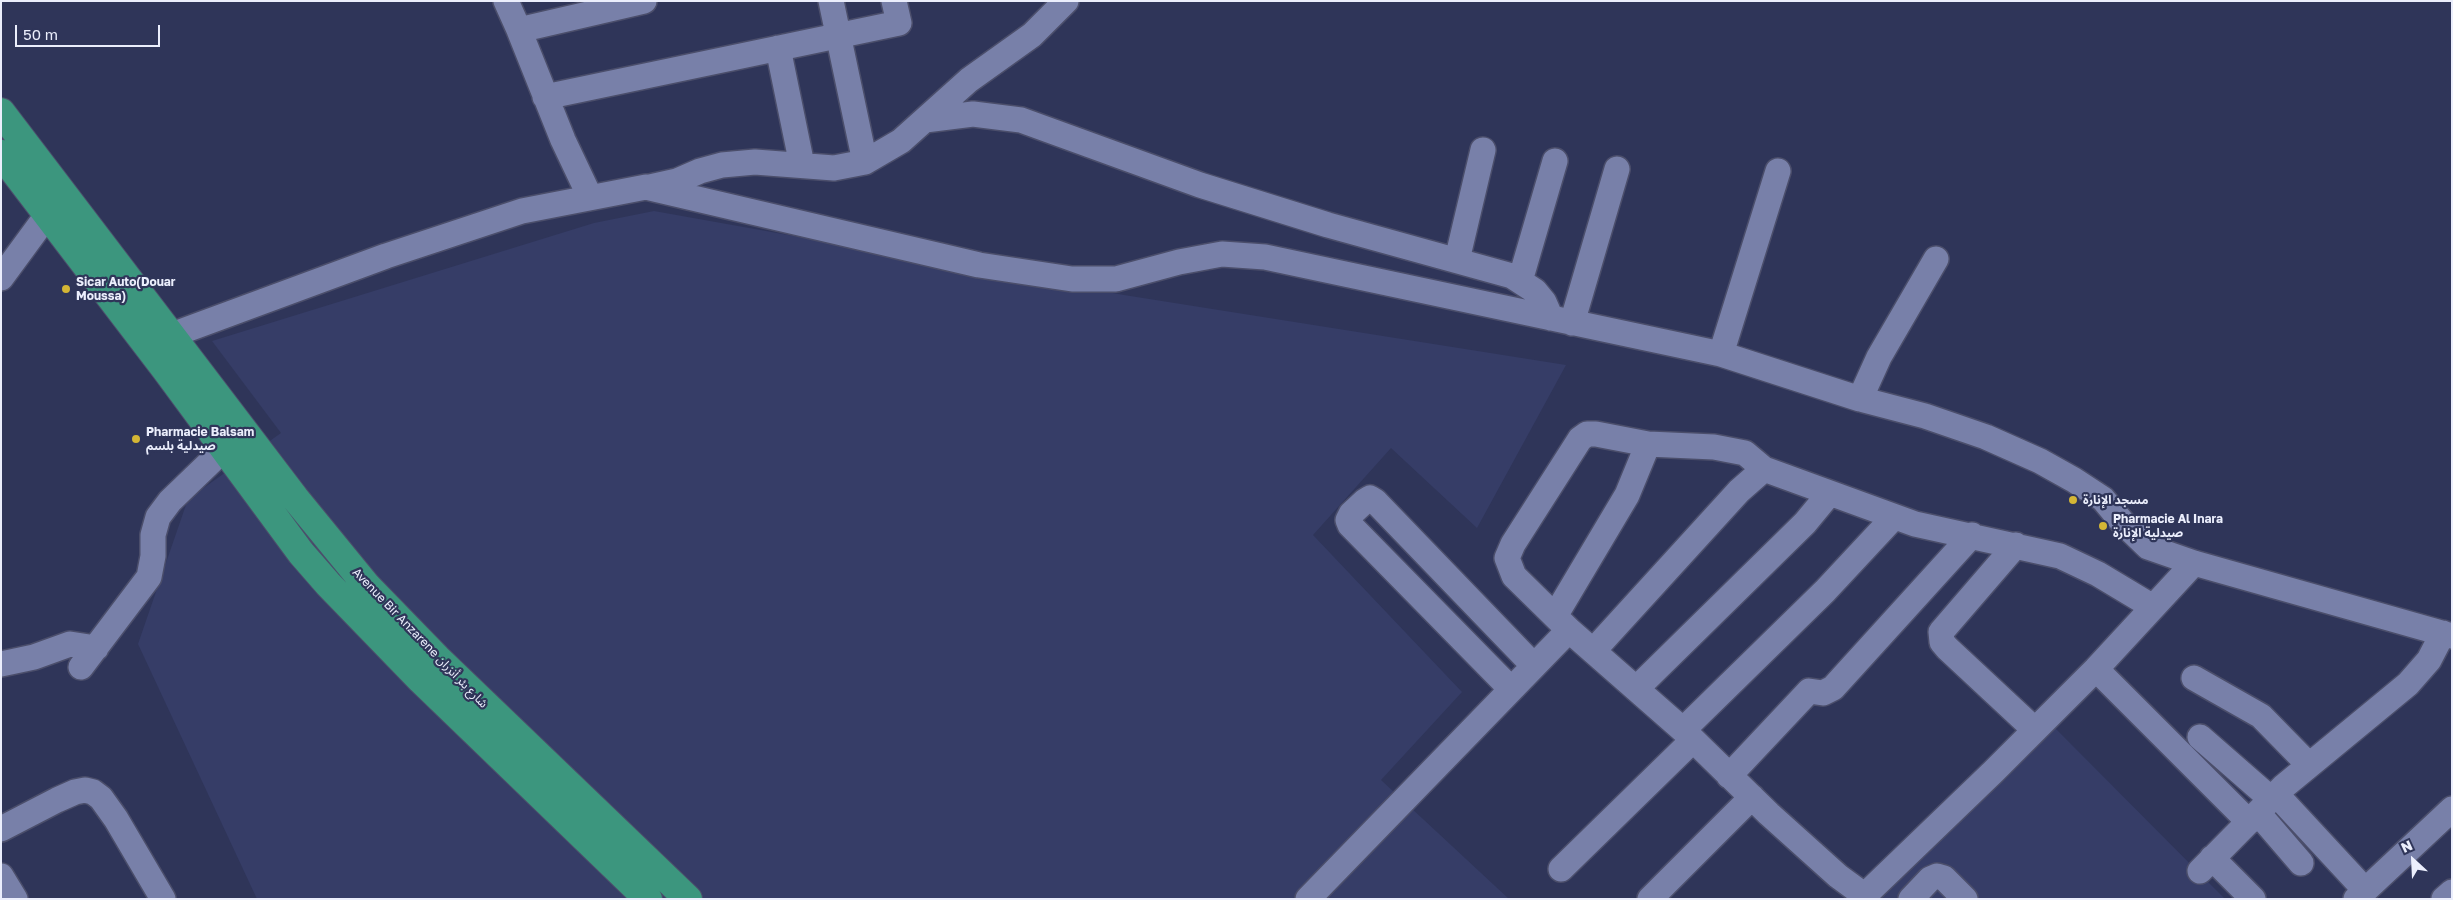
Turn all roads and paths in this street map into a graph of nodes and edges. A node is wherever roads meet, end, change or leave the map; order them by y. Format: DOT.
graph roads {
  1 [pos="506,1"];
  2 [pos="644,1"];
  3 [pos="830,1"];
  4 [pos="894,1"];
  5 [pos="1066,1"];
  6 [pos="572,10"];
  7 [pos="519,30"];
  8 [pos="838,36"];
  9 [pos="778,48"];
  10 [pos="545,97"];
  11 [pos="1,112"];
  12 [pos="925,120"];
  13 [pos="1483,150"];
  14 [pos="1,154"];
  15 [pos="1555,160"];
  16 [pos="865,162"];
  17 [pos="802,165"];
  18 [pos="1617,169"];
  19 [pos="1778,171"];
  20 [pos="646,187"];
  21 [pos="590,197"];
  22 [pos="48,214"];
  23 [pos="1936,259"];
  24 [pos="1456,260"];
  25 [pos="1,278"];
  26 [pos="1520,281"];
  27 [pos="1562,321"];
  28 [pos="172,335"];
  29 [pos="1722,354"];
  30 [pos="1860,399"];
  31 [pos="1648,444"];
  32 [pos="224,449"];
  33 [pos="1764,469"];
  34 [pos="1829,494"];
  35 [pos="1894,517"];
  36 [pos="1972,535"];
  37 [pos="2016,545"];
  38 [pos="2194,563"];
  39 [pos="2153,608"];
  40 [pos="1562,623"];
  41 [pos="2447,634"];
  42 [pos="96,648"];
  43 [pos="1594,650"];
  44 [pos="1,664"];
  45 [pos="1534,666"];
  46 [pos="82,667"];
  47 [pos="2096,669"];
  48 [pos="2194,678"];
  49 [pos="1511,689"];
  50 [pos="1636,689"];
  51 [pos="2036,730"];
  52 [pos="1688,736"];
  53 [pos="2200,737"];
  54 [pos="2309,765"];
  55 [pos="1729,776"];
  56 [pos="1752,797"];
  57 [pos="2264,807"];
  58 [pos="2444,816"];
  59 [pos="1,829"];
  60 [pos="2302,863"];
  61 [pos="1561,869"];
  62 [pos="1,876"];
  63 [pos="2452,892"];
  64 [pos="2360,894"];
  65 [pos="1920,896"];
  66 [pos="1862,897"];
  67 [pos="15,899"];
  68 [pos="164,899"];
  69 [pos="648,899"];
  70 [pos="688,899"];
  71 [pos="1308,899"];
  72 [pos="1650,899"];
  73 [pos="1965,899"];
  74 [pos="2253,899"];
  75 [pos="2444,899"];
  1 -- 7 [label="street"];
  2 -- 6 [label="street"];
  3 -- 8 [label="street"];
  4 -- 8 [label="street"];
  5 -- 12 [label="street"];
  6 -- 7 [label="street"];
  7 -- 10 [label="street"];
  8 -- 9 [label="street"];
  8 -- 16 [label="street"];
  9 -- 10 [label="street"];
  9 -- 17 [label="street"];
  10 -- 21 [label="street"];
  11 -- 28 [label="main road, Avenue Bir Anzarene شارع بئر أنزران"];
  12 -- 16 [label="street"];
  12 -- 24 [label="street"];
  13 -- 24 [label="street"];
  14 -- 22 [label="main road"];
  15 -- 26 [label="street"];
  16 -- 17 [label="street"];
  17 -- 20 [label="street"];
  18 -- 27 [label="street"];
  19 -- 29 [label="street"];
  20 -- 21 [label="street"];
  20 -- 27 [label="street"];
  21 -- 28 [label="street"];
  22 -- 25 [label="street"];
  22 -- 32 [label="main road"];
  23 -- 30 [label="street"];
  24 -- 26 [label="street"];
  26 -- 27 [label="street"];
  27 -- 29 [label="street"];
  28 -- 70 [label="main road, Avenue Bir Anzarene شارع بئر أنزران"];
  29 -- 30 [label="street"];
  30 -- 38 [label="street"];
  31 -- 33 [label="street"];
  31 -- 40 [label="street"];
  31 -- 40 [label="street"];
  32 -- 42 [label="street"];
  32 -- 69 [label="main road"];
  33 -- 34 [label="street"];
  33 -- 43 [label="street"];
  34 -- 35 [label="street"];
  34 -- 50 [label="street"];
  35 -- 36 [label="street"];
  35 -- 52 [label="street"];
  36 -- 37 [label="street"];
  36 -- 55 [label="street"];
  37 -- 39 [label="street"];
  37 -- 51 [label="street"];
  38 -- 39 [label="street"];
  38 -- 41 [label="street"];
  39 -- 47 [label="street"];
  40 -- 43 [label="street"];
  40 -- 45 [label="street"];
  41 -- 54 [label="street"];
  42 -- 44 [label="street"];
  42 -- 46 [label="street"];
  43 -- 50 [label="street"];
  45 -- 49 [label="street"];
  45 -- 49 [label="street"];
  47 -- 51 [label="street"];
  47 -- 57 [label="street"];
  48 -- 54 [label="street"];
  49 -- 71 [label="street"];
  50 -- 52 [label="street"];
  51 -- 66 [label="street"];
  52 -- 55 [label="street"];
  52 -- 61 [label="street"];
  53 -- 57 [label="street"];
  54 -- 57 [label="street"];
  55 -- 56 [label="street"];
  56 -- 66 [label="street"];
  56 -- 72 [label="street"];
  57 -- 60 [label="street"];
  57 -- 64 [label="street"];
  57 -- 74 [label="street"];
  58 -- 64 [label="street"];
  59 -- 68 [label="street"];
  62 -- 67 [label="street"];
  63 -- 75 [label="street"];
  65 -- 73 [label="street"];
}
